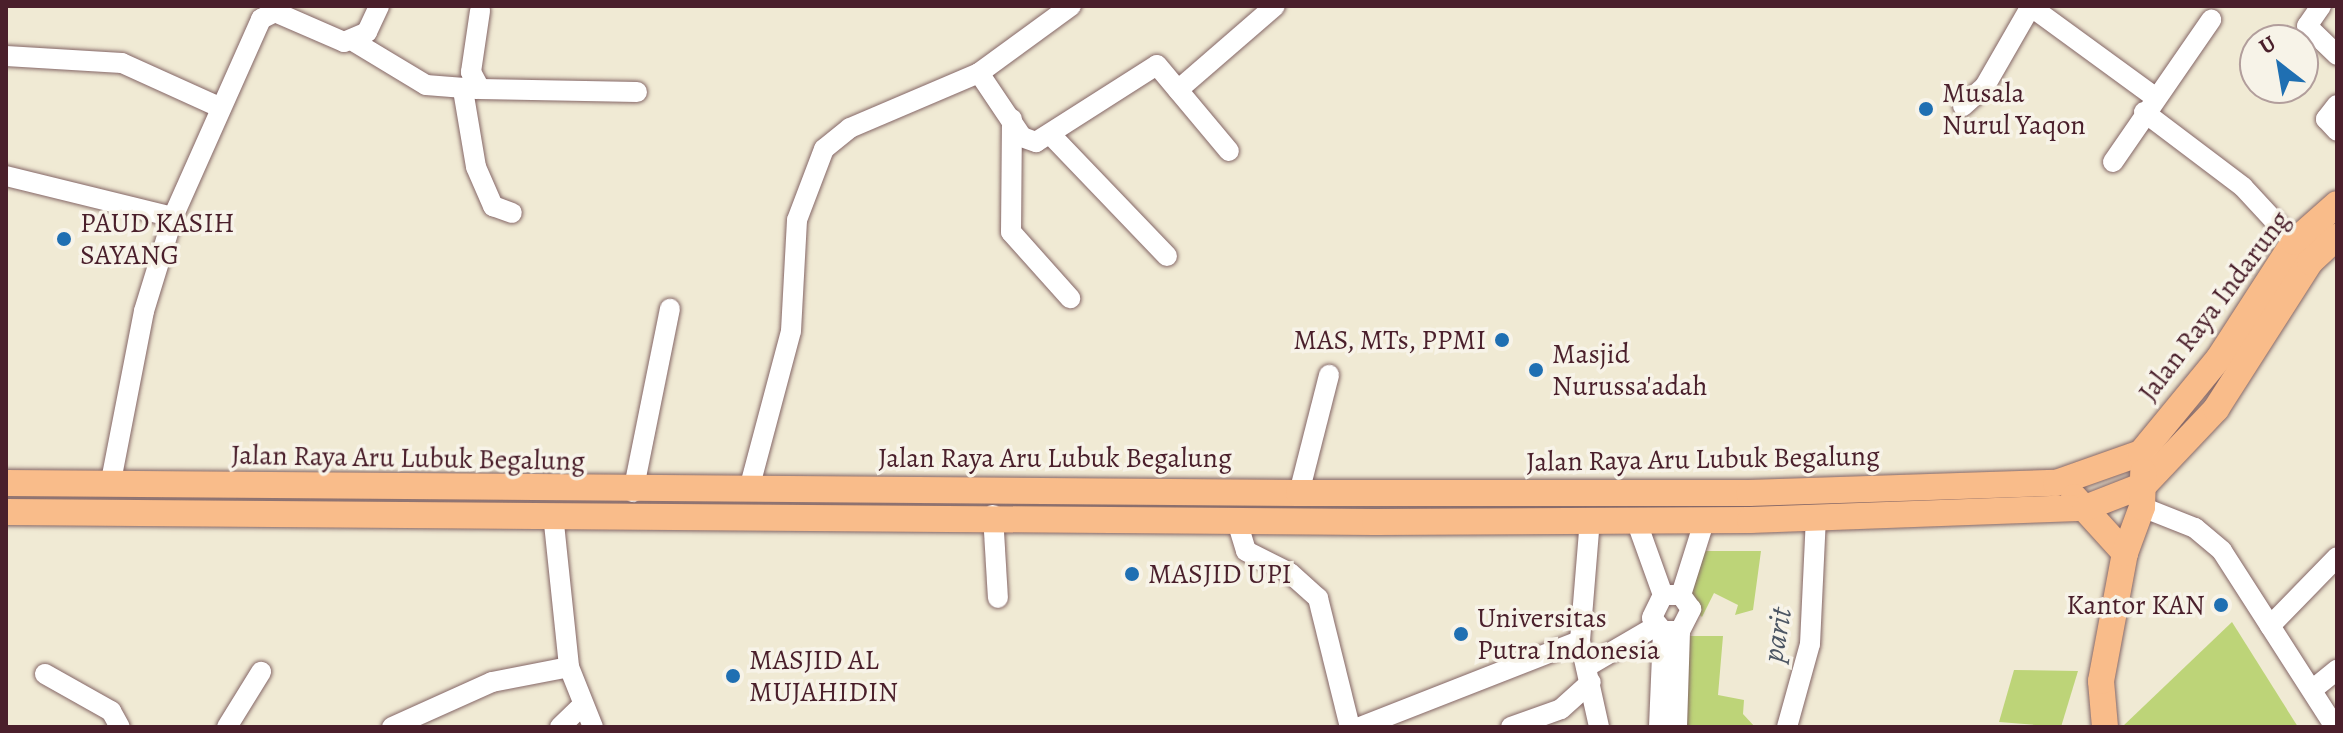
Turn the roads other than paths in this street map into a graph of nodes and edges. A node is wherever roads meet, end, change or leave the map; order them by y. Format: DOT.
graph roads {
  1 [pos="379,6"];
  2 [pos="1071,6"];
  3 [pos="1275,6"];
  4 [pos="2030,6"];
  5 [pos="2321,6"];
  6 [pos="476,8"];
  7 [pos="291,12"];
  8 [pos="2211,20"];
  9 [pos="353,41"];
  10 [pos="2337,55"];
  11 [pos="6,56"];
  12 [pos="979,73"];
  13 [pos="471,89"];
  14 [pos="1178,90"];
  15 [pos="637,92"];
  16 [pos="2150,104"];
  17 [pos="2337,105"];
  18 [pos="1963,106"];
  19 [pos="219,107"];
  20 [pos="1012,119"];
  21 [pos="2337,131"];
  22 [pos="1050,134"];
  23 [pos="1229,151"];
  24 [pos="2113,162"];
  25 [pos="6,176"];
  26 [pos="2337,204"];
  27 [pos="512,213"];
  28 [pos="173,217"];
  29 [pos="2337,237"];
  30 [pos="2294,242"];
  31 [pos="1167,256"];
  32 [pos="1070,298"];
  33 [pos="670,309"];
  34 [pos="1329,375"];
  35 [pos="2141,453"];
  36 [pos="2103,471"];
  37 [pos="6,483"];
  38 [pos="2056,483"];
  39 [pos="110,486"];
  40 [pos="1153,488"];
  41 [pos="749,489"];
  42 [pos="633,492"];
  43 [pos="1299,493"];
  44 [pos="1749,493"];
  45 [pos="2143,496"];
  46 [pos="295,503"];
  47 [pos="2085,508"];
  48 [pos="6,512"];
  49 [pos="553,514"];
  50 [pos="993,515"];
  51 [pos="1236,518"];
  52 [pos="1816,518"];
  53 [pos="1154,519"];
  54 [pos="1590,519"];
  55 [pos="1705,519"];
  56 [pos="1636,520"];
  57 [pos="1750,520"];
  58 [pos="2125,553"];
  59 [pos="2337,557"];
  60 [pos="1672,595"];
  61 [pos="998,598"];
  62 [pos="2270,626"];
  63 [pos="1666,629"];
  64 [pos="1580,641"];
  65 [pos="569,667"];
  66 [pos="2337,670"];
  67 [pos="261,672"];
  68 [pos="45,674"];
  69 [pos="1589,674"];
  70 [pos="2312,690"];
  71 [pos="1571,699"];
  72 [pos="580,708"];
  73 [pos="1598,724"];
  74 [pos="120,727"];
  75 [pos="227,727"];
  76 [pos="392,727"];
  77 [pos="560,727"];
  78 [pos="593,727"];
  79 [pos="1350,727"];
  80 [pos="1360,727"];
  81 [pos="1511,727"];
  82 [pos="1659,727"];
  83 [pos="1677,727"];
  84 [pos="1787,727"];
  85 [pos="2105,727"];
  86 [pos="2335,727"];
  1 -- 9 [label="street"];
  2 -- 12 [label="street"];
  3 -- 14 [label="street"];
  4 -- 16 [label="street"];
  4 -- 18 [label="street"];
  5 -- 10 [label="street"];
  6 -- 13 [label="street"];
  7 -- 9 [label="street"];
  7 -- 19 [label="street"];
  8 -- 16 [label="street"];
  9 -- 13 [label="street"];
  11 -- 19 [label="street"];
  12 -- 20 [label="street"];
  12 -- 41 [label="street"];
  13 -- 15 [label="street"];
  13 -- 27 [label="street"];
  14 -- 22 [label="street"];
  14 -- 23 [label="street"];
  16 -- 24 [label="street"];
  16 -- 30 [label="street"];
  17 -- 21 [label="street"];
  19 -- 28 [label="street"];
  20 -- 22 [label="street"];
  20 -- 32 [label="street"];
  22 -- 31 [label="street"];
  25 -- 28 [label="street"];
  26 -- 30 [label="main road, Jalan Raya Indarung"];
  28 -- 39 [label="street"];
  29 -- 45 [label="main road, Jalan Raya Indarung"];
  30 -- 35 [label="main road, Jalan Raya Indarung"];
  33 -- 42 [label="street"];
  34 -- 43 [label="street"];
  35 -- 36 [label="main road, Jalan Raya Indarung"];
  35 -- 45 [label="main road"];
  36 -- 38 [label="main road, Jalan Raya Aru Lubuk Begalung"];
  37 -- 39 [label="main road, Jalan Raya Aru Lubuk Begalung"];
  38 -- 44 [label="main road, Jalan Raya Aru Lubuk Begalung"];
  38 -- 47 [label="main road"];
  39 -- 46 [label="main road, Jalan Raya Aru Lubuk Begalung"];
  40 -- 41 [label="main road, Jalan Raya Aru Lubuk Begalung"];
  40 -- 43 [label="main road, Jalan Raya Aru Lubuk Begalung"];
  40 -- 53 [label="main road"];
  41 -- 42 [label="main road, Jalan Raya Aru Lubuk Begalung"];
  42 -- 46 [label="main road, Jalan Raya Aru Lubuk Begalung"];
  43 -- 44 [label="main road, Jalan Raya Aru Lubuk Begalung"];
  44 -- 57 [label="main road"];
  45 -- 47 [label="main road, Jalan Raya Indarung"];
  45 -- 58 [label="main road"];
  45 -- 62 [label="street"];
  46 -- 48 [label="main road, Jalan Raya Aru Lubuk Begalung"];
  46 -- 49 [label="main road, Jalan Raya Aru Lubuk Begalung"];
  47 -- 52 [label="main road, Jalan Raya Aru Lubuk Begalung"];
  47 -- 58 [label="main road"];
  49 -- 50 [label="main road, Jalan Raya Aru Lubuk Begalung"];
  49 -- 65 [label="street"];
  50 -- 53 [label="main road, Jalan Raya Aru Lubuk Begalung"];
  50 -- 61 [label="street"];
  51 -- 53 [label="main road, Jalan Raya Aru Lubuk Begalung"];
  51 -- 54 [label="main road, Jalan Raya Aru Lubuk Begalung"];
  51 -- 79 [label="street"];
  52 -- 57 [label="main road, Jalan Raya Aru Lubuk Begalung"];
  52 -- 84 [label="street"];
  54 -- 56 [label="main road, Jalan Raya Aru Lubuk Begalung"];
  54 -- 64 [label="street"];
  55 -- 56 [label="main road, Jalan Raya Aru Lubuk Begalung"];
  55 -- 57 [label="main road, Jalan Raya Aru Lubuk Begalung"];
  55 -- 60 [label="street"];
  56 -- 60 [label="street"];
  58 -- 85 [label="main road"];
  59 -- 62 [label="street"];
  60 -- 63 [label="street"];
  60 -- 63 [label="street"];
  62 -- 70 [label="street"];
  63 -- 69 [label="street"];
  63 -- 82 [label="street"];
  63 -- 83 [label="street"];
  64 -- 69 [label="street"];
  64 -- 80 [label="street"];
  65 -- 72 [label="street"];
  65 -- 76 [label="street"];
  66 -- 70 [label="street"];
  67 -- 75 [label="street"];
  68 -- 74 [label="street"];
  69 -- 71 [label="street"];
  69 -- 73 [label="street"];
  70 -- 86 [label="street"];
  71 -- 73 [label="street"];
  71 -- 81 [label="street"];
  72 -- 77 [label="street"];
  72 -- 78 [label="street"];
}
